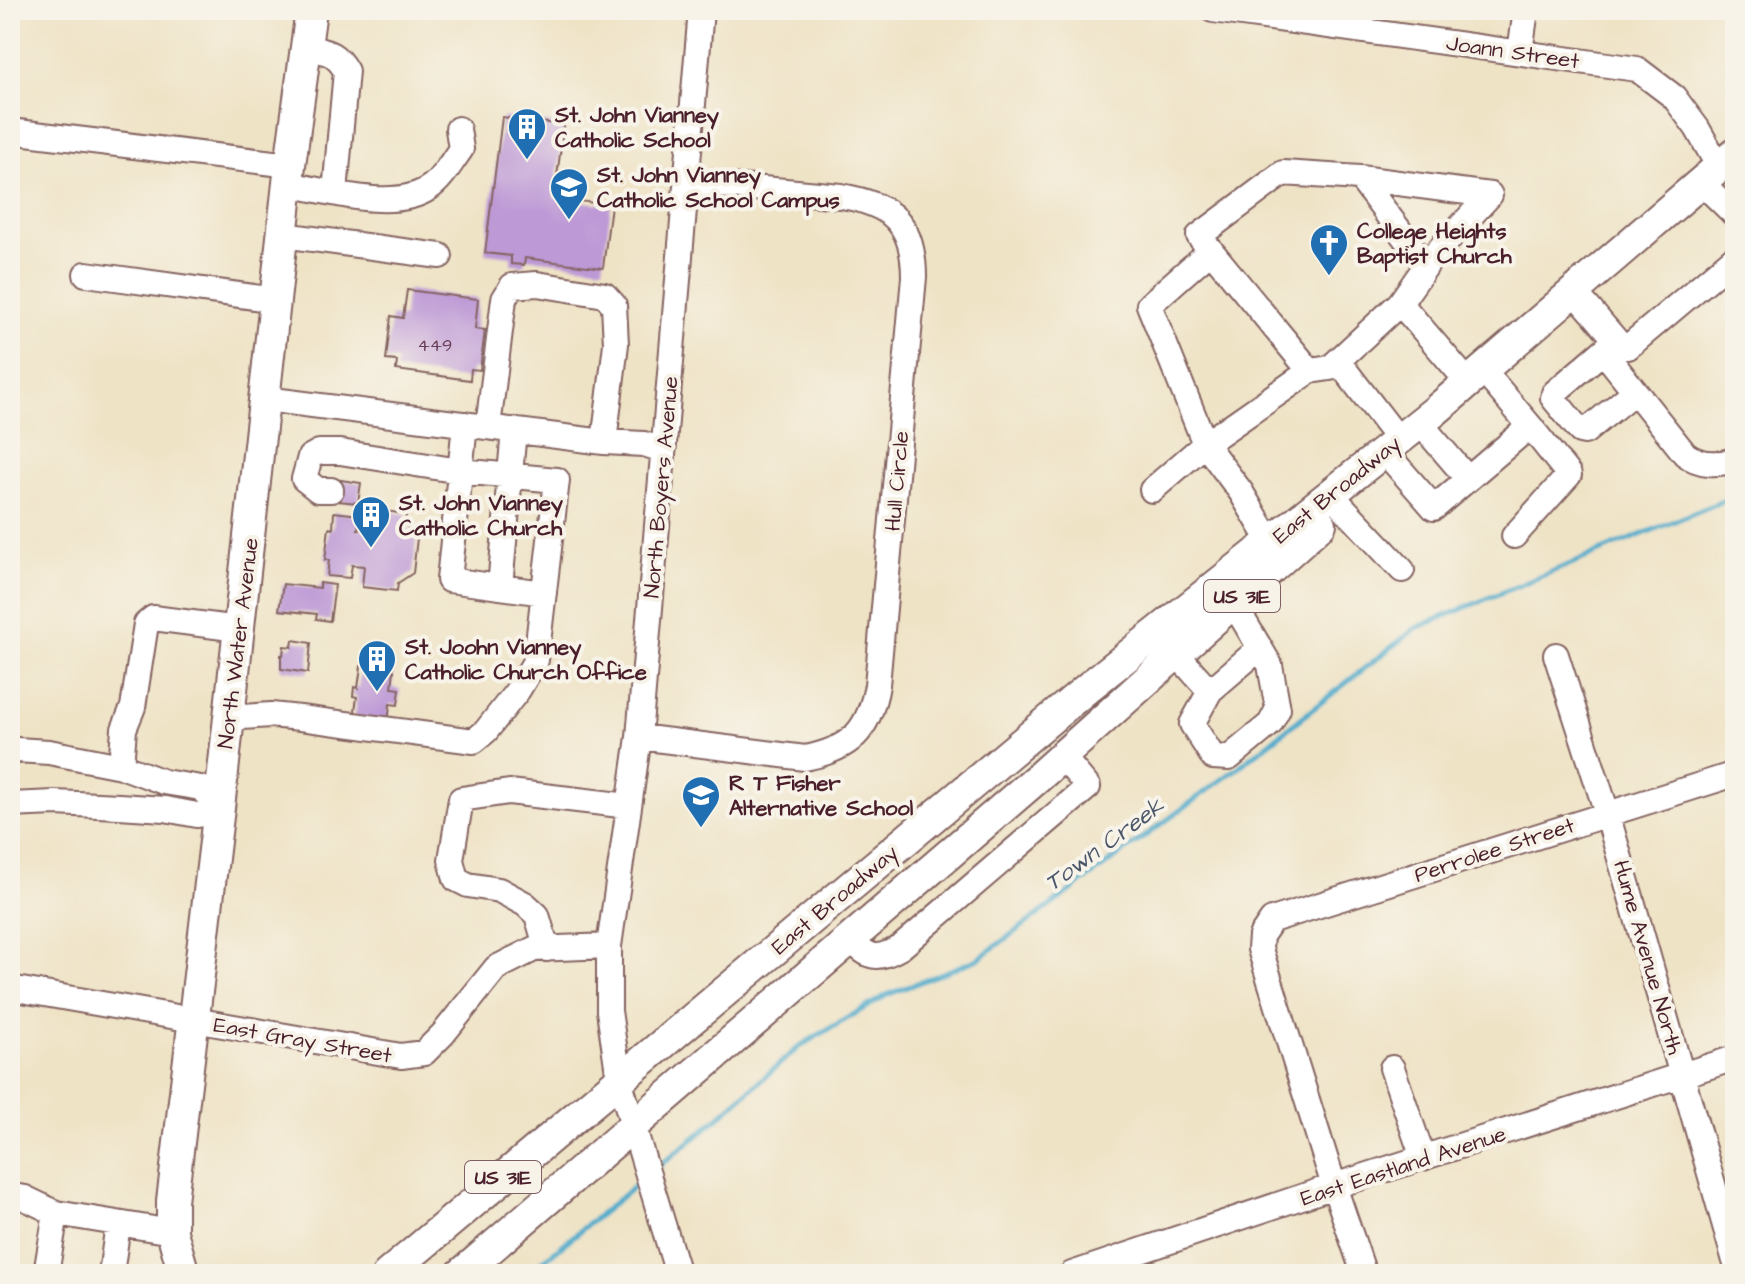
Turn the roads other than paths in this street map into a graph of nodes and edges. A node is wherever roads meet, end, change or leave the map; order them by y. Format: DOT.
graph roads {
  1 [pos="311,10"];
  2 [pos="701,10"];
  3 [pos="1213,10"];
  4 [pos="1526,10"];
  5 [pos="1296,15"];
  6 [pos="306,47"];
  7 [pos="1520,52"];
  8 [pos="458,129"];
  9 [pos="10,131"];
  10 [pos="1718,168"];
  11 [pos="289,174"];
  12 [pos="1360,178"];
  13 [pos="686,182"];
  14 [pos="335,192"];
  15 [pos="1735,215"];
  16 [pos="283,235"];
  17 [pos="1211,250"];
  18 [pos="440,256"];
  19 [pos="1735,257"];
  20 [pos="1425,265"];
  21 [pos="86,274"];
  22 [pos="1574,291"];
  23 [pos="276,300"];
  24 [pos="1400,303"];
  25 [pos="1609,346"];
  26 [pos="1338,361"];
  27 [pos="1310,371"];
  28 [pos="1475,375"];
  29 [pos="1635,391"];
  30 [pos="265,399"];
  31 [pos="476,426"];
  32 [pos="1530,426"];
  33 [pos="514,430"];
  34 [pos="1412,437"];
  35 [pos="604,442"];
  36 [pos="1205,444"];
  37 [pos="663,450"];
  38 [pos="1735,460"];
  39 [pos="460,471"];
  40 [pos="510,475"];
  41 [pos="1468,479"];
  42 [pos="331,490"];
  43 [pos="1152,490"];
  44 [pos="1341,505"];
  45 [pos="1514,536"];
  46 [pos="1270,541"];
  47 [pos="1402,570"];
  48 [pos="500,587"];
  49 [pos="544,593"];
  50 [pos="1234,604"];
  51 [pos="239,629"];
  52 [pos="1167,643"];
  53 [pos="1260,648"];
  54 [pos="1556,655"];
  55 [pos="1210,691"];
  56 [pos="228,718"];
  57 [pos="639,737"];
  58 [pos="10,754"];
  59 [pos="1062,756"];
  60 [pos="121,766"];
  61 [pos="1735,774"];
  62 [pos="10,805"];
  63 [pos="629,806"];
  64 [pos="219,808"];
  65 [pos="1607,813"];
  66 [pos="968,838"];
  67 [pos="993,868"];
  68 [pos="850,939"];
  69 [pos="609,946"];
  70 [pos="547,949"];
  71 [pos="10,988"];
  72 [pos="193,1021"];
  73 [pos="1735,1058"];
  74 [pos="1392,1068"];
  75 [pos="1683,1074"];
  76 [pos="619,1079"];
  77 [pos="634,1124"];
  78 [pos="1423,1158"];
  79 [pos="1334,1186"];
  80 [pos="10,1196"];
  81 [pos="56,1213"];
  82 [pos="118,1224"];
  83 [pos="172,1232"];
  84 [pos="1735,1261"];
  85 [pos="1144,1263"];
  86 [pos="46,1274"];
  87 [pos="111,1274"];
  88 [pos="184,1274"];
  89 [pos="388,1274"];
  90 [pos="461,1274"];
  91 [pos="678,1274"];
  92 [pos="1072,1274"];
  93 [pos="1364,1274"];
  1 -- 6 [label="main road, North Water Avenue"];
  2 -- 13 [label="street, North Boyers Avenue"];
  3 -- 5 [label="street, Joann Street"];
  4 -- 7 [label="street"];
  5 -- 7 [label="street, Joann Street"];
  6 -- 11 [label="main road, North Water Avenue"];
  6 -- 14 [label="street"];
  7 -- 10 [label="street, Joann Street"];
  8 -- 14 [label="street"];
  9 -- 11 [label="street"];
  10 -- 15 [label="street, Joann Street"];
  10 -- 22 [label="main road, East Broadway / US 31E"];
  11 -- 14 [label="street"];
  11 -- 16 [label="main road, North Water Avenue"];
  12 -- 17 [label="street"];
  12 -- 20 [label="street"];
  12 -- 20 [label="street"];
  13 -- 37 [label="street, North Boyers Avenue"];
  13 -- 57 [label="street, Hull Circle"];
  16 -- 18 [label="street"];
  16 -- 23 [label="main road, North Water Avenue"];
  17 -- 27 [label="street"];
  17 -- 36 [label="street"];
  19 -- 25 [label="street"];
  20 -- 24 [label="street"];
  21 -- 23 [label="street"];
  22 -- 25 [label="street"];
  22 -- 28 [label="main road, East Broadway / US 31E"];
  23 -- 30 [label="main road, North Water Avenue"];
  24 -- 26 [label="street"];
  24 -- 28 [label="street"];
  25 -- 29 [label="street"];
  25 -- 29 [label="street"];
  26 -- 27 [label="street"];
  26 -- 34 [label="street"];
  27 -- 36 [label="street"];
  28 -- 32 [label="street"];
  28 -- 34 [label="main road, East Broadway / US 31E"];
  29 -- 38 [label="street"];
  30 -- 31 [label="street"];
  30 -- 51 [label="main road, North Water Avenue"];
  31 -- 33 [label="street"];
  31 -- 35 [label="street"];
  31 -- 39 [label="street"];
  32 -- 41 [label="street"];
  32 -- 45 [label="street"];
  33 -- 35 [label="street"];
  33 -- 40 [label="street"];
  34 -- 41 [label="street"];
  34 -- 41 [label="street"];
  34 -- 44 [label="main road, East Broadway / US 31E"];
  34 -- 46 [label="main road, East Broadway / US 31E"];
  35 -- 37 [label="street"];
  36 -- 43 [label="street"];
  36 -- 46 [label="street"];
  37 -- 57 [label="street, North Boyers Avenue"];
  39 -- 40 [label="street"];
  39 -- 42 [label="street"];
  39 -- 48 [label="street"];
  40 -- 48 [label="street"];
  40 -- 49 [label="street"];
  44 -- 47 [label="street"];
  44 -- 50 [label="main road, East Broadway / US 31E"];
  46 -- 52 [label="main road, East Broadway / US 31E"];
  48 -- 49 [label="street"];
  49 -- 56 [label="street"];
  50 -- 52 [label="main road, East Broadway / US 31E"];
  50 -- 53 [label="street"];
  51 -- 56 [label="main road, North Water Avenue"];
  51 -- 60 [label="street"];
  52 -- 55 [label="street"];
  52 -- 59 [label="main road, East Broadway / US 31E"];
  52 -- 76 [label="main road, East Broadway / US 31E"];
  53 -- 55 [label="street"];
  53 -- 55 [label="street"];
  54 -- 65 [label="street, Hume Avenue North"];
  56 -- 64 [label="main road, North Water Avenue"];
  57 -- 63 [label="street, North Boyers Avenue"];
  58 -- 60 [label="street"];
  59 -- 66 [label="main road, East Broadway / US 31E"];
  59 -- 67 [label="street"];
  60 -- 64 [label="street"];
  61 -- 65 [label="street, Perrolee Street"];
  62 -- 64 [label="street"];
  63 -- 69 [label="street, North Boyers Avenue"];
  63 -- 70 [label="street"];
  64 -- 72 [label="main road, North Water Avenue"];
  65 -- 75 [label="street, Hume Avenue North"];
  65 -- 79 [label="street, Perrolee Street"];
  66 -- 67 [label="street"];
  66 -- 68 [label="main road, East Broadway / US 31E"];
  67 -- 68 [label="street"];
  68 -- 77 [label="main road, East Broadway / US 31E"];
  69 -- 70 [label="street, East Gray Street"];
  69 -- 76 [label="street, North Boyers Avenue"];
  70 -- 72 [label="street, East Gray Street"];
  71 -- 72 [label="street, East Gray Street"];
  72 -- 83 [label="main road, North Water Avenue"];
  73 -- 75 [label="street, East Eastland Avenue"];
  74 -- 78 [label="street"];
  75 -- 78 [label="street, East Eastland Avenue"];
  75 -- 84 [label="street, Hume Avenue North"];
  76 -- 77 [label="street, North Boyers Avenue"];
  76 -- 89 [label="main road, East Broadway / US 31E"];
  77 -- 90 [label="main road, East Broadway / US 31E"];
  77 -- 91 [label="street, North Boyers Avenue"];
  78 -- 79 [label="street, East Eastland Avenue"];
  79 -- 85 [label="street, East Eastland Avenue"];
  79 -- 93 [label="street"];
  80 -- 81 [label="street"];
  81 -- 82 [label="street"];
  81 -- 86 [label="street"];
  82 -- 83 [label="street"];
  82 -- 87 [label="street"];
  83 -- 88 [label="main road, North Water Avenue"];
  85 -- 92 [label="street, East Eastland Avenue"];
}
